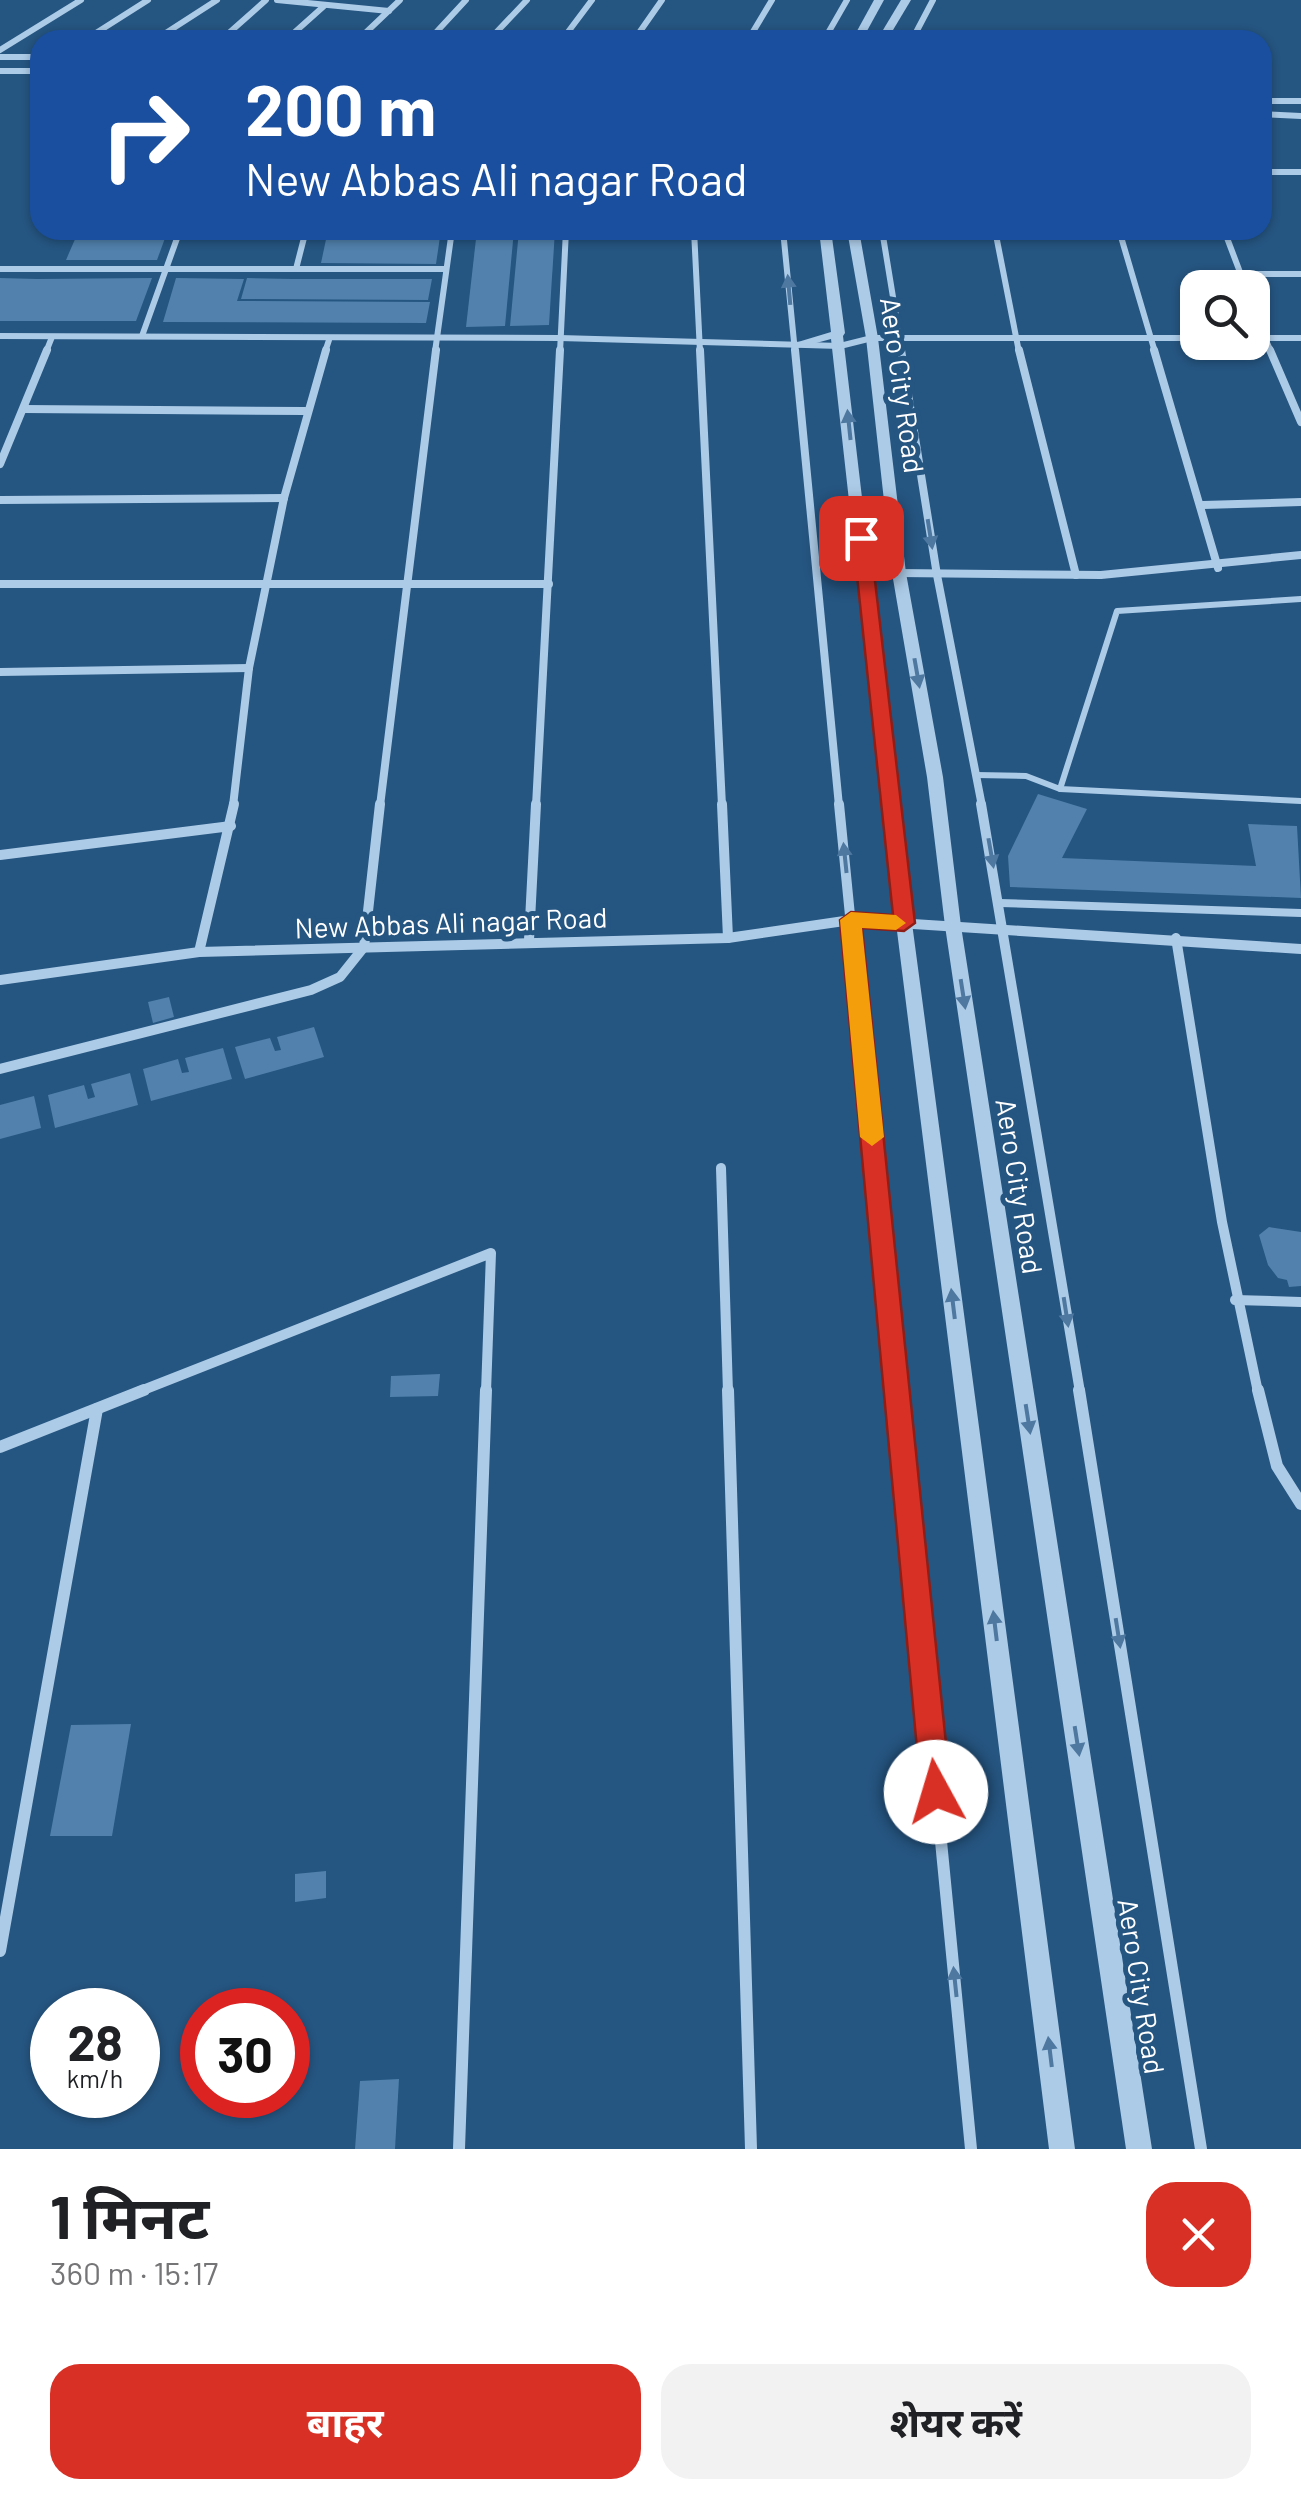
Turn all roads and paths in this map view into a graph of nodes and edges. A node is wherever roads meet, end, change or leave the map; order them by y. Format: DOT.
graph roads {
  1 [pos="81,0"];
  2 [pos="148,0"];
  3 [pos="217,0"];
  4 [pos="266,0"];
  5 [pos="277,0"];
  6 [pos="400,0"];
  7 [pos="466,0"];
  8 [pos="527,0"];
  9 [pos="592,0"];
  10 [pos="662,0"];
  11 [pos="772,0"];
  12 [pos="847,0"];
  13 [pos="878,0"];
  14 [pos="906,0"];
  15 [pos="933,0"];
  16 [pos="324,6"];
  17 [pos="389,11"];
  18 [pos="36,30"];
  19 [pos="102,30"];
  20 [pos="170,30"];
  21 [pos="232,30"];
  22 [pos="297,30"];
  23 [pos="369,30"];
  24 [pos="439,30"];
  25 [pos="498,30"];
  26 [pos="570,30"];
  27 [pos="641,30"];
  28 [pos="754,30"];
  29 [pos="830,30"];
  30 [pos="862,30"];
  31 [pos="888,30"];
  32 [pos="917,30"];
  33 [pos="30,34"];
  34 [pos="0,54"];
  35 [pos="30,56"];
  36 [pos="0,71"];
  37 [pos="30,71"];
  38 [pos="1272,101"];
  39 [pos="1301,102"];
  40 [pos="1272,115"];
  41 [pos="1301,116"];
  42 [pos="1272,172"];
  43 [pos="1301,172"];
  44 [pos="176,240"];
  45 [pos="304,240"];
  46 [pos="450,240"];
  47 [pos="565,240"];
  48 [pos="695,240"];
  49 [pos="784,240"];
  50 [pos="826,240"];
  51 [pos="855,240"];
  52 [pos="883,240"];
  53 [pos="996,240"];
  54 [pos="1122,240"];
  55 [pos="1228,240"];
  56 [pos="164,269"];
  57 [pos="446,269"];
  58 [pos="0,270"];
  59 [pos="296,270"];
  60 [pos="1239,270"];
  61 [pos="1270,274"];
  62 [pos="1301,274"];
  63 [pos="0,336"];
  64 [pos="142,336"];
  65 [pos="52,337"];
  66 [pos="560,338"];
  67 [pos="872,338"];
  68 [pos="898,338"];
  69 [pos="1152,338"];
  70 [pos="1180,338"];
  71 [pos="1270,338"];
  72 [pos="1301,338"];
  73 [pos="435,339"];
  74 [pos="1016,339"];
  75 [pos="329,340"];
  76 [pos="839,340"];
  77 [pos="701,343"];
  78 [pos="794,345"];
  79 [pos="1270,350"];
  80 [pos="1297,403"];
  81 [pos="24,409"];
  82 [pos="305,411"];
  83 [pos="1301,422"];
  84 [pos="0,464"];
  85 [pos="284,498"];
  86 [pos="0,500"];
  87 [pos="1301,502"];
  88 [pos="1203,505"];
  89 [pos="1301,555"];
  90 [pos="1218,568"];
  91 [pos="899,573"];
  92 [pos="936,576"];
  93 [pos="1076,576"];
  94 [pos="270,583"];
  95 [pos="0,584"];
  96 [pos="549,584"];
  97 [pos="404,585"];
  98 [pos="1301,599"];
  99 [pos="250,668"];
  100 [pos="0,672"];
  101 [pos="976,774"];
  102 [pos="1060,789"];
  103 [pos="1301,801"];
  104 [pos="231,826"];
  105 [pos="0,855"];
  106 [pos="1000,902"];
  107 [pos="1301,914"];
  108 [pos="851,920"];
  109 [pos="904,923"];
  110 [pos="953,926"];
  111 [pos="1004,928"];
  112 [pos="728,938"];
  113 [pos="1176,938"];
  114 [pos="528,940"];
  115 [pos="364,947"];
  116 [pos="1301,949"];
  117 [pos="200,952"];
  118 [pos="0,980"];
  119 [pos="0,1069"];
  120 [pos="721,1168"];
  121 [pos="1234,1300"];
  122 [pos="1301,1302"];
  123 [pos="98,1409"];
  124 [pos="0,1447"];
  125 [pos="1301,1504"];
  126 [pos="0,1951"];
  127 [pos="459,2149"];
  128 [pos="751,2149"];
  129 [pos="971,2149"];
  130 [pos="1062,2149"];
  131 [pos="1139,2149"];
  132 [pos="1201,2149"];
  1 -- 18 [label="street"];
  2 -- 19 [label="street"];
  3 -- 20 [label="street"];
  4 -- 21 [label="street"];
  5 -- 16 [label="street"];
  6 -- 17 [label="street"];
  7 -- 24 [label="street"];
  8 -- 25 [label="street"];
  9 -- 26 [label="street"];
  10 -- 27 [label="street"];
  11 -- 28 [label="street"];
  12 -- 29 [label="street"];
  13 -- 30 [label="street"];
  14 -- 31 [label="street"];
  15 -- 32 [label="street"];
  16 -- 17 [label="street"];
  16 -- 22 [label="street"];
  17 -- 23 [label="street"];
  33 -- 34 [label="street"];
  34 -- 35 [label="street"];
  36 -- 37 [label="street"];
  38 -- 39 [label="street"];
  40 -- 41 [label="street"];
  42 -- 43 [label="street"];
  44 -- 56 [label="street"];
  45 -- 59 [label="street"];
  46 -- 57 [label="street"];
  47 -- 66 [label="street"];
  48 -- 77 [label="street"];
  78 -- 49 [label="street, one-way"];
  50 -- 76 [label="street, Aero City Road"];
  51 -- 67 [label="street, Aero City Road"];
  52 -- 68 [label="street"];
  53 -- 74 [label="street"];
  54 -- 69 [label="street"];
  55 -- 60 [label="street"];
  56 -- 58 [label="street"];
  56 -- 59 [label="street"];
  56 -- 64 [label="street"];
  57 -- 59 [label="street"];
  57 -- 73 [label="street"];
  61 -- 62 [label="street"];
  63 -- 65 [label="street"];
  64 -- 65 [label="street"];
  64 -- 75 [label="street"];
  65 -- 81 [label="street"];
  66 -- 73 [label="street"];
  66 -- 77 [label="street"];
  66 -- 96 [label="street"];
  67 -- 68 [label="street"];
  67 -- 76 [label="street"];
  67 -- 91 [label="street, Aero City Road"];
  68 -- 74 [label="street"];
  68 -- 92 [label="street, one-way"];
  69 -- 70 [label="street"];
  69 -- 74 [label="street"];
  69 -- 88 [label="street"];
  71 -- 72 [label="street"];
  73 -- 75 [label="street"];
  73 -- 97 [label="street"];
  74 -- 93 [label="street"];
  75 -- 82 [label="street"];
  76 -- 78 [label="street"];
  109 -- 76 [label="street, Aero City Road, one-way"];
  77 -- 78 [label="street"];
  77 -- 112 [label="street"];
  108 -- 78 [label="street, one-way"];
  79 -- 80 [label="street"];
  80 -- 83 [label="street"];
  81 -- 82 [label="street"];
  81 -- 84 [label="street"];
  82 -- 85 [label="street"];
  85 -- 86 [label="street"];
  85 -- 94 [label="street"];
  87 -- 88 [label="street"];
  88 -- 90 [label="street"];
  89 -- 90 [label="street"];
  90 -- 93 [label="street"];
  91 -- 92 [label="street"];
  91 -- 110 [label="street, Aero City Road, one-way"];
  92 -- 93 [label="street"];
  92 -- 101 [label="street"];
  94 -- 95 [label="street"];
  94 -- 97 [label="street"];
  94 -- 99 [label="street"];
  96 -- 97 [label="street"];
  96 -- 114 [label="street"];
  97 -- 115 [label="street"];
  98 -- 102 [label="lane"];
  99 -- 100 [label="street"];
  99 -- 104 [label="street"];
  101 -- 102 [label="lane"];
  101 -- 106 [label="street, one-way"];
  102 -- 103 [label="lane"];
  104 -- 105 [label="street"];
  104 -- 117 [label="street"];
  106 -- 107 [label="lane"];
  106 -- 111 [label="street"];
  108 -- 109 [label="street, New Abbas Ali nagar Road"];
  108 -- 112 [label="street, New Abbas Ali nagar Road"];
  129 -- 108 [label="street, one-way"];
  109 -- 110 [label="street, New Abbas Ali nagar Road"];
  130 -- 109 [label="street, Aero City Road, one-way"];
  110 -- 111 [label="street"];
  110 -- 131 [label="street, Aero City Road, one-way"];
  111 -- 113 [label="street"];
  111 -- 132 [label="street, one-way"];
  112 -- 114 [label="street, New Abbas Ali nagar Road"];
  113 -- 116 [label="street"];
  113 -- 121 [label="street"];
  114 -- 115 [label="street, New Abbas Ali nagar Road"];
  115 -- 117 [label="street, New Abbas Ali nagar Road"];
  115 -- 119 [label="street"];
  117 -- 118 [label="street, New Abbas Ali nagar Road"];
  120 -- 128 [label="street"];
  121 -- 122 [label="street"];
  121 -- 125 [label="street"];
  123 -- 124 [label="street"];
  123 -- 126 [label="street"];
  123 -- 127 [label="street"];
}
